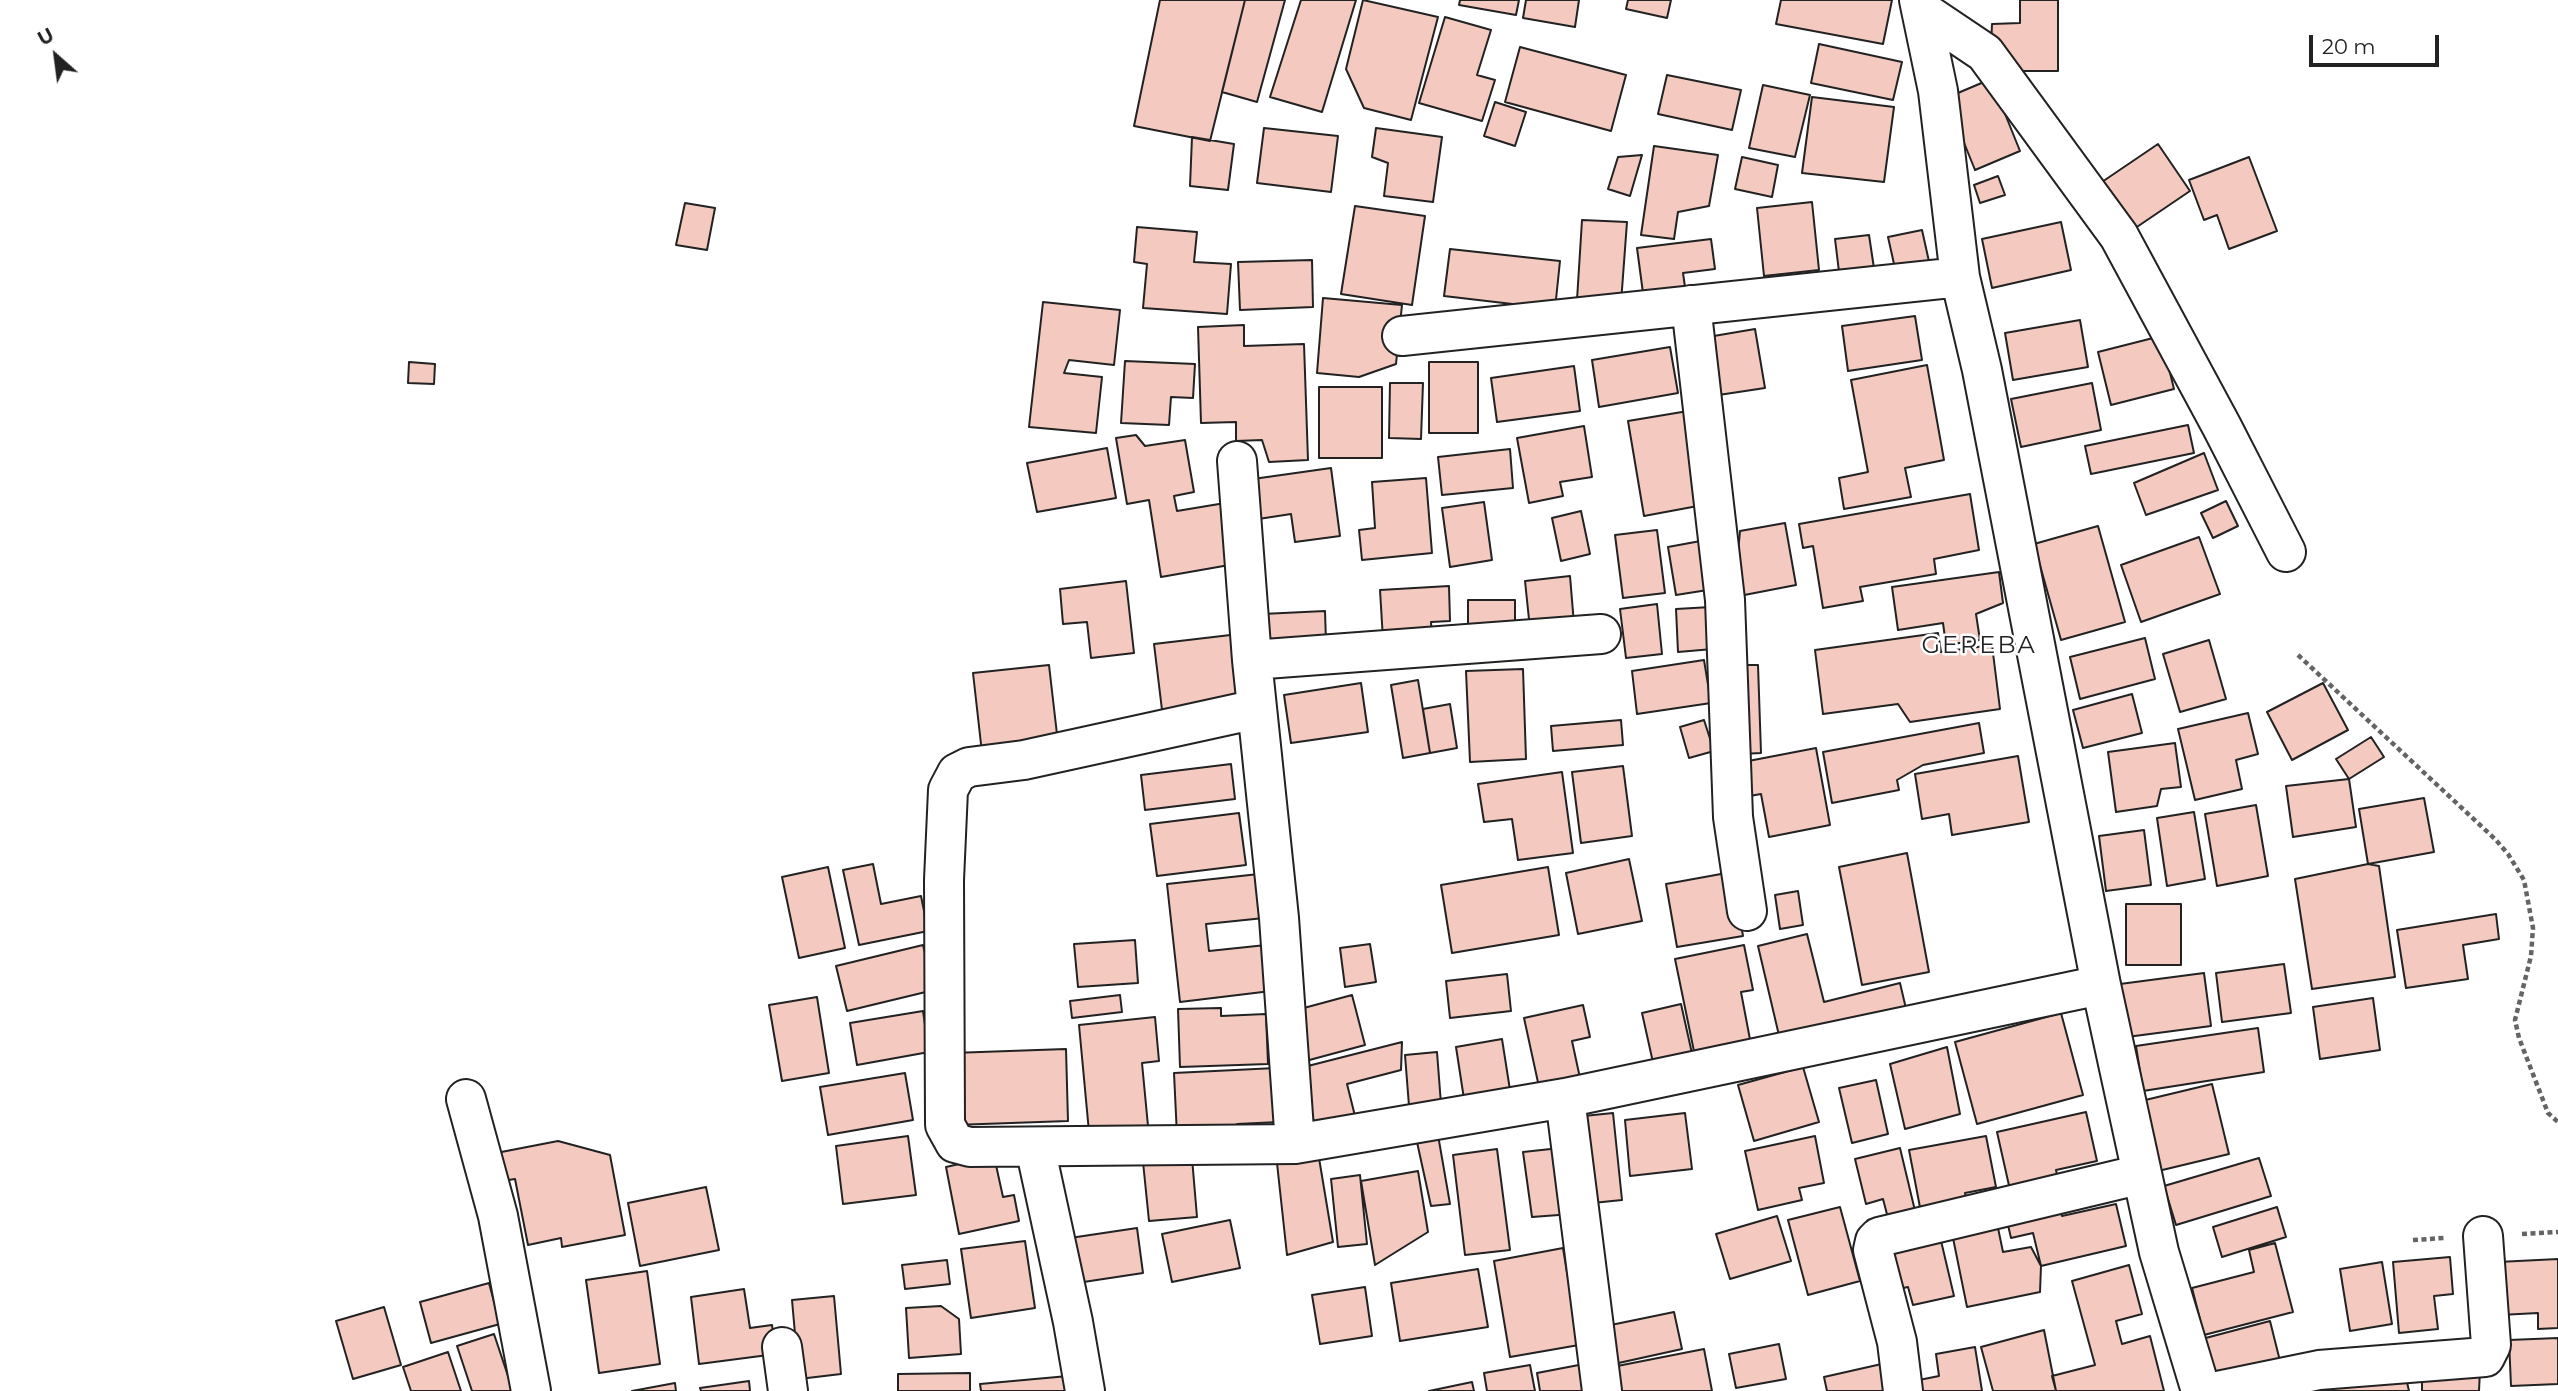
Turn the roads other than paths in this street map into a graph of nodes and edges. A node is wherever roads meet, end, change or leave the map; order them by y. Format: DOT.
graph roads {
  1 [pos="1920,5"];
  2 [pos="1960,277"];
  3 [pos="1691,305"];
  4 [pos="1402,335"];
  5 [pos="1237,461"];
  6 [pos="2286,552"];
  7 [pos="1601,634"];
  8 [pos="1252,660"];
  9 [pos="1257,709"];
  10 [pos="1747,911"];
  11 [pos="2101,985"];
  12 [pos="1564,1098"];
  13 [pos="466,1099"];
  14 [pos="1295,1144"];
  15 [pos="1035,1147"];
  16 [pos="2142,1174"];
  17 [pos="2483,1236"];
  18 [pos="782,1347"];
  19 [pos="531,1391"];
  20 [pos="788,1391"];
  21 [pos="1085,1391"];
  22 [pos="1602,1391"];
  23 [pos="1903,1391"];
  24 [pos="2201,1391"];
  25 [pos="2217,1391"];
  1 -- 2 [label="street"];
  1 -- 6 [label="street"];
  2 -- 3 [label="street"];
  2 -- 11 [label="street"];
  3 -- 4 [label="street"];
  3 -- 10 [label="street"];
  5 -- 8 [label="street"];
  7 -- 8 [label="street"];
  8 -- 9 [label="street"];
  9 -- 14 [label="street"];
  9 -- 15 [label="street"];
  11 -- 12 [label="street"];
  11 -- 16 [label="street"];
  12 -- 14 [label="street"];
  12 -- 22 [label="street"];
  13 -- 19 [label="street"];
  14 -- 15 [label="street"];
  15 -- 21 [label="street"];
  16 -- 23 [label="street"];
  16 -- 24 [label="street"];
  17 -- 25 [label="street"];
  18 -- 20 [label="street"];
}
